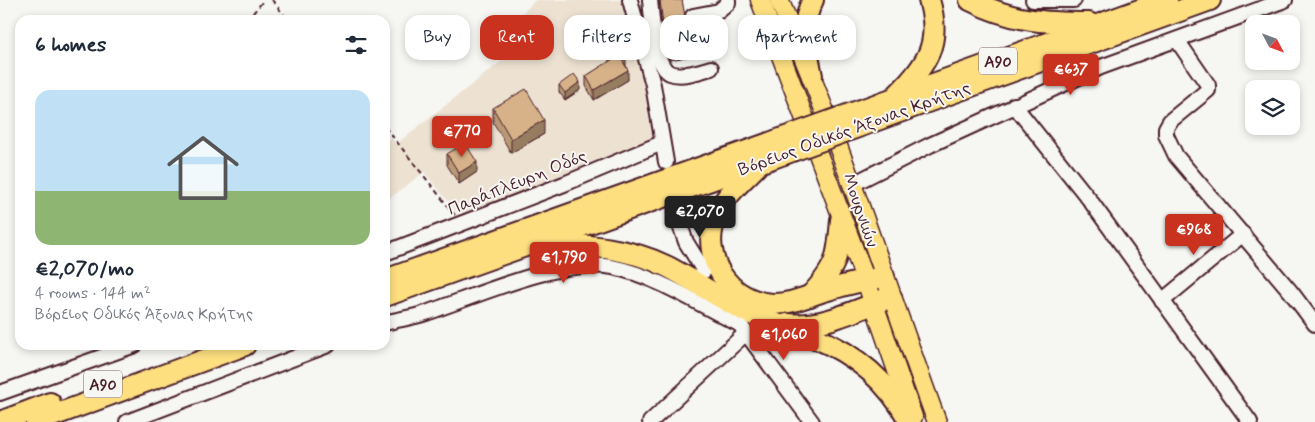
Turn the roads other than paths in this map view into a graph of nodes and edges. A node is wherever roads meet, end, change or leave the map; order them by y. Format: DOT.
graph roads {
  1 [pos="630,0"];
  2 [pos="650,0"];
  3 [pos="728,0"];
  4 [pos="760,0"];
  5 [pos="779,0"];
  6 [pos="813,0"];
  7 [pos="929,0"];
  8 [pos="970,0"];
  9 [pos="1033,0"];
  10 [pos="1074,0"];
  11 [pos="1167,0"];
  12 [pos="1210,0"];
  13 [pos="1285,0"];
  14 [pos="698,15"];
  15 [pos="1104,23"];
  16 [pos="1177,40"];
  17 [pos="712,68"];
  18 [pos="812,76"];
  19 [pos="893,98"];
  20 [pos="1014,105"];
  21 [pos="863,117"];
  22 [pos="662,143"];
  23 [pos="780,148"];
  24 [pos="666,162"];
  25 [pos="762,162"];
  26 [pos="853,184"];
  27 [pos="676,214"];
  28 [pos="841,220"];
  29 [pos="1244,234"];
  30 [pos="536,242"];
  31 [pos="390,251"];
  32 [pos="704,271"];
  33 [pos="390,278"];
  34 [pos="875,279"];
  35 [pos="390,294"];
  36 [pos="809,297"];
  37 [pos="882,300"];
  38 [pos="1162,301"];
  39 [pos="390,322"];
  40 [pos="773,322"];
  41 [pos="740,324"];
  42 [pos="1315,324"];
  43 [pos="121,350"];
  44 [pos="194,350"];
  45 [pos="232,350"];
  46 [pos="315,350"];
  47 [pos="0,393"];
  48 [pos="0,422"];
  49 [pos="36,422"];
  50 [pos="128,422"];
  51 [pos="650,422"];
  52 [pos="812,422"];
  53 [pos="910,422"];
  54 [pos="914,422"];
  55 [pos="937,422"];
  56 [pos="1250,422"];
  1 -- 22 [label="street"];
  2 -- 17 [label="street"];
  3 -- 14 [label="street"];
  4 -- 28 [label="main road"];
  5 -- 18 [label="main road, Μουρνιών"];
  6 -- 18 [label="highway"];
  7 -- 19 [label="highway"];
  8 -- 15 [label="highway"];
  9 -- 10 [label="street"];
  11 -- 15 [label="highway, Βόρειος Οδικός Άξονας Κρήτης / Α90"];
  12 -- 21 [label="highway, Βόρειος Οδικός Άξονας Κρήτης / Α90"];
  13 -- 16 [label="street"];
  15 -- 19 [label="highway, Βόρειος Οδικός Άξονας Κρήτης / Α90"];
  16 -- 20 [label="street"];
  16 -- 29 [label="street"];
  18 -- 26 [label="main road, Μουρνιών"];
  19 -- 21 [label="highway, Βόρειος Οδικός Άξονας Κρήτης / Α90"];
  20 -- 26 [label="street"];
  20 -- 38 [label="street"];
  21 -- 23 [label="highway, Βόρειος Οδικός Άξονας Κρήτης / Α90, bridge"];
  22 -- 24 [label="street"];
  22 -- 31 [label="street, Παράπλευρη Οδός"];
  23 -- 25 [label="highway, Βόρειος Οδικός Άξονας Κρήτης / Α90"];
  23 -- 33 [label="highway, Βόρειος Οδικός Άξονας Κρήτης / Α90"];
  25 -- 30 [label="highway, Βόρειος Οδικός Άξονας Κρήτης / Α90"];
  25 -- 36 [label="highway"];
  26 -- 34 [label="main road, Μουρνιών"];
  27 -- 32 [label="street"];
  28 -- 34 [label="main road"];
  28 -- 36 [label="highway"];
  29 -- 38 [label="street"];
  29 -- 42 [label="street"];
  30 -- 35 [label="highway, Βόρειος Οδικός Άξονας Κρήτης / Α90"];
  30 -- 40 [label="highway"];
  34 -- 36 [label="highway"];
  34 -- 37 [label="main road"];
  37 -- 40 [label="highway"];
  37 -- 54 [label="main road"];
  37 -- 55 [label="main road"];
  38 -- 56 [label="street"];
  39 -- 41 [label="street"];
  40 -- 53 [label="highway"];
  41 -- 51 [label="street"];
  41 -- 52 [label="street"];
  43 -- 47 [label="street"];
  44 -- 48 [label="highway, Α90"];
  45 -- 49 [label="highway, Α90"];
  46 -- 50 [label="street"];
}
